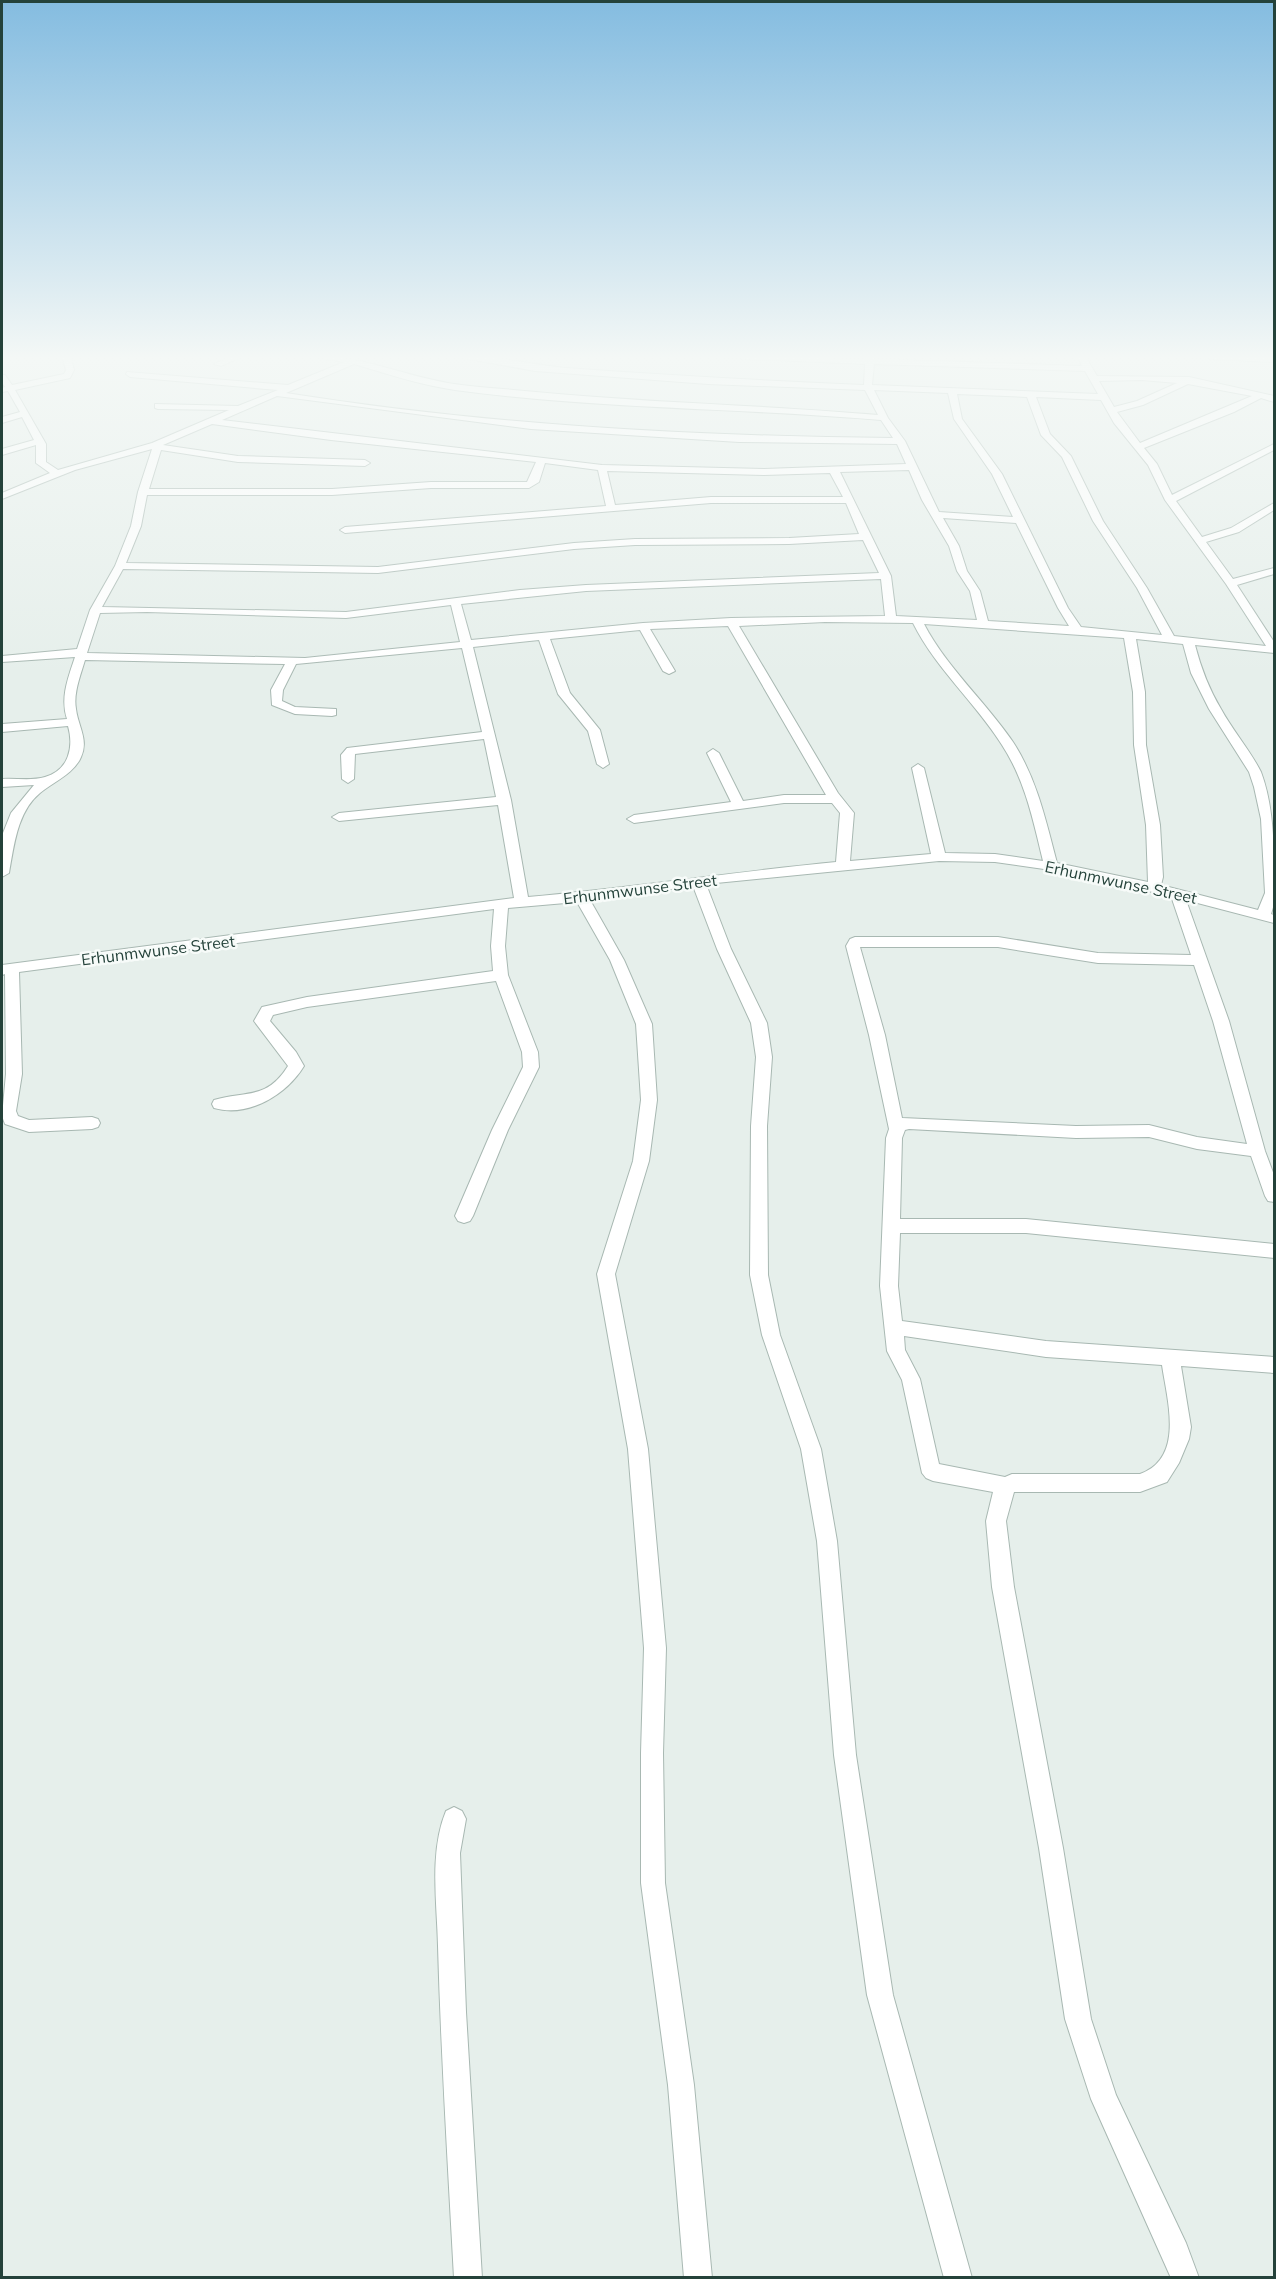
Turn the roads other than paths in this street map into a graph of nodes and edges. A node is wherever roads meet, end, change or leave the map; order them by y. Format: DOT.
graph roads {
  1 [pos="41,462"];
  2 [pos="98,462"];
  3 [pos="151,462"];
  4 [pos="340,462"];
  5 [pos="541,462"];
  6 [pos="564,462"];
  7 [pos="911,462"];
  8 [pos="989,462"];
  9 [pos="1069,462"];
  10 [pos="1151,462"];
  11 [pos="1245,462"];
  12 [pos="365,463"];
  13 [pos="913,467"];
  14 [pos="602,468"];
  15 [pos="834,471"];
  16 [pos="57,474"];
  17 [pos="143,492"];
  18 [pos="2,496"];
  19 [pos="849,500"];
  20 [pos="1170,500"];
  21 [pos="1275,506"];
  22 [pos="611,507"];
  23 [pos="936,515"];
  24 [pos="1019,520"];
  25 [pos="345,530"];
  26 [pos="865,537"];
  27 [pos="1199,541"];
  28 [pos="120,566"];
  29 [pos="1275,571"];
  30 [pos="886,576"];
  31 [pos="1231,583"];
  32 [pos="455,601"];
  33 [pos="95,610"];
  34 [pos="891,619"];
  35 [pos="917,620"];
  36 [pos="731,621"];
  37 [pos="983,623"];
  38 [pos="643,626"];
  39 [pos="1259,628"];
  40 [pos="1275,628"];
  41 [pos="1077,630"];
  42 [pos="1129,634"];
  43 [pos="543,636"];
  44 [pos="1169,638"];
  45 [pos="1188,640"];
  46 [pos="467,646"];
  47 [pos="1274,650"];
  48 [pos="81,654"];
  49 [pos="2,658"];
  50 [pos="292,661"];
  51 [pos="669,670"];
  52 [pos="332,712"];
  53 [pos="74,722"];
  54 [pos="2,728"];
  55 [pos="488,735"];
  56 [pos="712,753"];
  57 [pos="603,764"];
  58 [pos="918,768"];
  59 [pos="348,779"];
  60 [pos="48,781"];
  61 [pos="2,783"];
  62 [pos="836,799"];
  63 [pos="505,800"];
  64 [pos="738,804"];
  65 [pos="339,817"];
  66 [pos="634,819"];
  67 [pos="939,857"];
  68 [pos="1051,866"];
  69 [pos="842,868"];
  70 [pos="2,873"];
  71 [pos="698,881"];
  72 [pos="1153,887"];
  73 [pos="1177,893"];
  74 [pos="580,897"];
  75 [pos="522,903"];
  76 [pos="501,904"];
  77 [pos="1269,917"];
  78 [pos="1200,960"];
  79 [pos="7,970"];
  80 [pos="501,975"];
  81 [pos="220,1104"];
  82 [pos="92,1123"];
  83 [pos="896,1127"];
  84 [pos="1257,1151"];
  85 [pos="1275,1196"];
  86 [pos="464,1216"];
  87 [pos="891,1226"];
  88 [pos="1275,1251"];
  89 [pos="894,1327"];
  90 [pos="1170,1357"];
  91 [pos="1275,1365"];
  92 [pos="1006,1486"];
  93 [pos="454,1819"];
  94 [pos="468,2277"];
  95 [pos="698,2277"];
  96 [pos="958,2277"];
  97 [pos="1185,2277"];
  1 -- 16 [label="street"];
  2 -- 16 [label="street"];
  3 -- 17 [label="street"];
  4 -- 12 [label="street"];
  5 -- 17 [label="street"];
  6 -- 14 [label="street"];
  7 -- 13 [label="street"];
  8 -- 24 [label="street"];
  9 -- 44 [label="street"];
  10 -- 20 [label="street"];
  11 -- 20 [label="street"];
  13 -- 15 [label="street"];
  13 -- 23 [label="street"];
  14 -- 15 [label="street"];
  14 -- 22 [label="street"];
  15 -- 19 [label="street"];
  16 -- 18 [label="street"];
  17 -- 28 [label="street"];
  19 -- 22 [label="street"];
  19 -- 26 [label="street"];
  20 -- 27 [label="street"];
  21 -- 27 [label="street"];
  22 -- 25 [label="street"];
  23 -- 24 [label="street"];
  23 -- 37 [label="street"];
  24 -- 41 [label="street"];
  26 -- 28 [label="street"];
  26 -- 30 [label="street"];
  27 -- 31 [label="street"];
  28 -- 33 [label="street"];
  29 -- 31 [label="street"];
  30 -- 32 [label="street"];
  30 -- 34 [label="street"];
  31 -- 39 [label="street"];
  32 -- 33 [label="street"];
  32 -- 46 [label="street"];
  33 -- 48 [label="street"];
  34 -- 35 [label="street"];
  34 -- 36 [label="street"];
  35 -- 37 [label="street"];
  35 -- 68 [label="street"];
  36 -- 38 [label="street"];
  36 -- 62 [label="street"];
  37 -- 41 [label="street"];
  38 -- 43 [label="street"];
  38 -- 51 [label="street"];
  39 -- 40 [label="street"];
  39 -- 47 [label="street"];
  41 -- 42 [label="street"];
  42 -- 44 [label="street"];
  42 -- 72 [label="street"];
  43 -- 46 [label="street"];
  43 -- 57 [label="street"];
  44 -- 45 [label="street"];
  45 -- 47 [label="street"];
  45 -- 77 [label="street"];
  46 -- 50 [label="street"];
  46 -- 55 [label="street"];
  48 -- 49 [label="street"];
  48 -- 50 [label="street"];
  48 -- 53 [label="street"];
  50 -- 52 [label="street"];
  53 -- 54 [label="street"];
  53 -- 60 [label="street"];
  55 -- 59 [label="street"];
  55 -- 63 [label="street"];
  56 -- 64 [label="street"];
  58 -- 67 [label="street"];
  60 -- 61 [label="street"];
  60 -- 70 [label="street"];
  62 -- 64 [label="street"];
  62 -- 69 [label="street"];
  63 -- 65 [label="street"];
  63 -- 75 [label="street"];
  64 -- 66 [label="street"];
  67 -- 68 [label="street, Erhunmwunse Street"];
  67 -- 69 [label="street, Erhunmwunse Street"];
  68 -- 72 [label="street, Erhunmwunse Street"];
  69 -- 71 [label="street, Erhunmwunse Street"];
  71 -- 74 [label="street, Erhunmwunse Street"];
  71 -- 96 [label="street"];
  72 -- 73 [label="street, Erhunmwunse Street"];
  73 -- 77 [label="street, Erhunmwunse Street"];
  73 -- 78 [label="street"];
  74 -- 75 [label="street, Erhunmwunse Street"];
  74 -- 95 [label="street"];
  75 -- 76 [label="street, Erhunmwunse Street"];
  76 -- 79 [label="street, Erhunmwunse Street"];
  76 -- 80 [label="street"];
  78 -- 83 [label="street"];
  78 -- 84 [label="street"];
  79 -- 82 [label="street"];
  80 -- 81 [label="street"];
  80 -- 86 [label="street"];
  83 -- 84 [label="street"];
  83 -- 87 [label="street"];
  84 -- 85 [label="street"];
  87 -- 88 [label="street"];
  87 -- 89 [label="street"];
  89 -- 90 [label="street"];
  89 -- 92 [label="street"];
  90 -- 91 [label="street"];
  90 -- 92 [label="street"];
  92 -- 97 [label="street"];
  93 -- 94 [label="street"];
}
